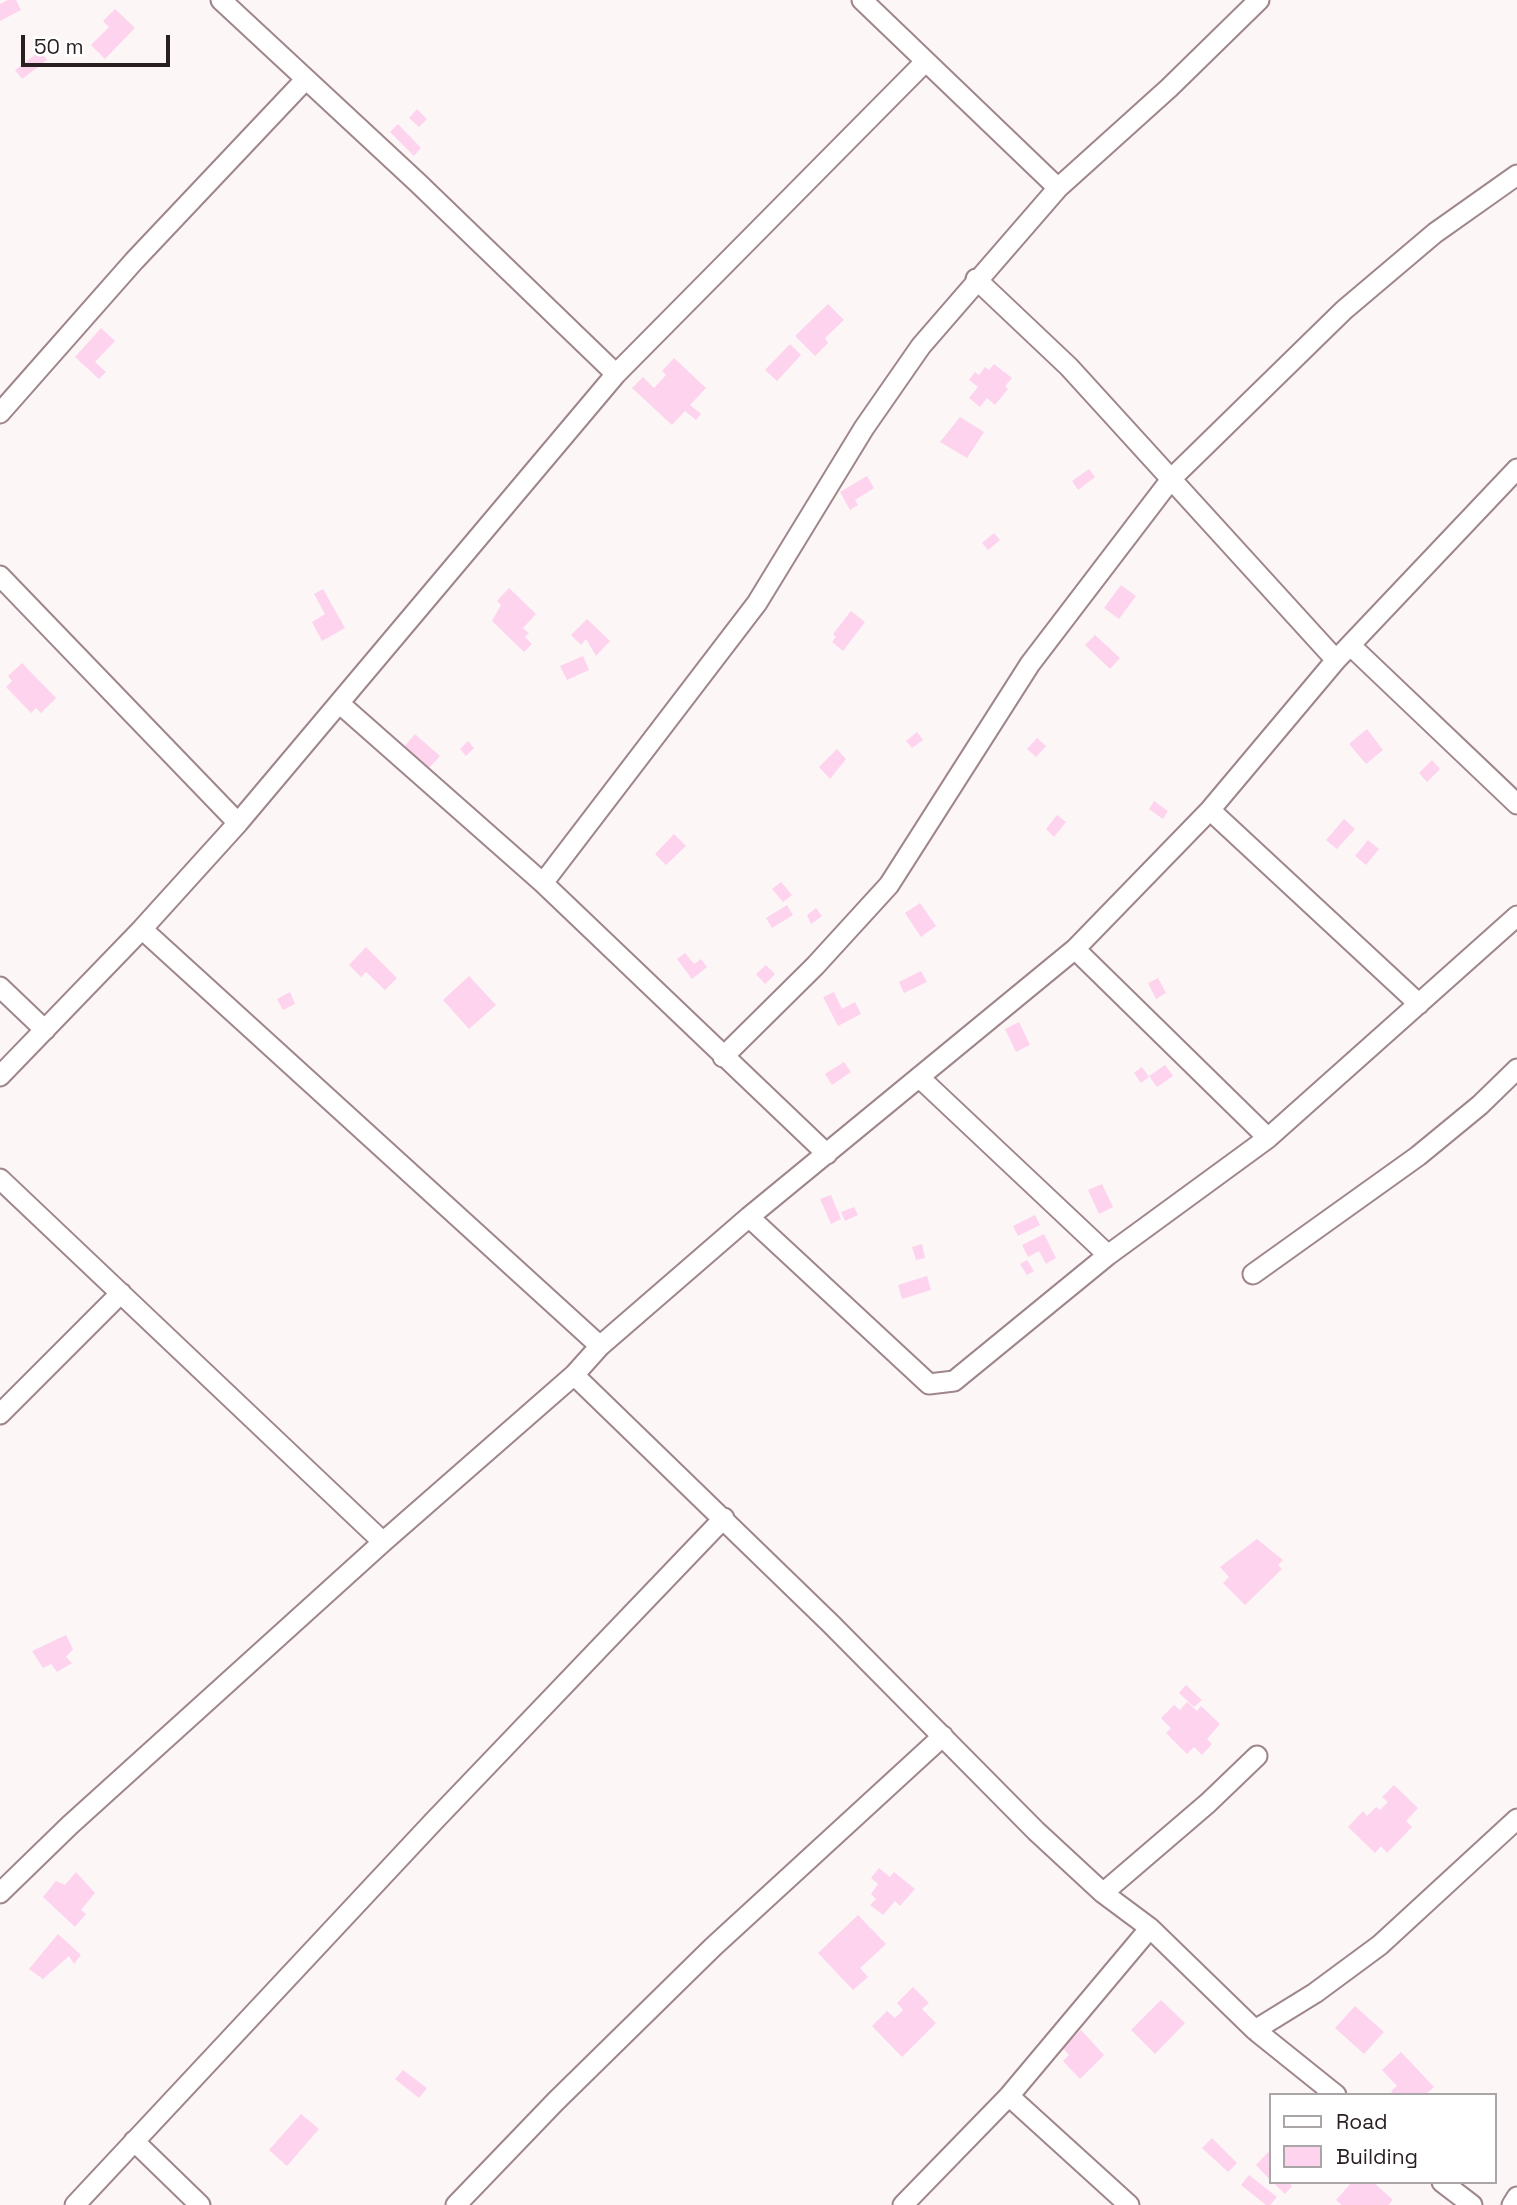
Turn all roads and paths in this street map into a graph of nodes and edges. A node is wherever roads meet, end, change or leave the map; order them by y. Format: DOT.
graph roads {
  1 [pos="221,0"];
  2 [pos="862,0"];
  3 [pos="1259,0"];
  4 [pos="924,63"];
  5 [pos="306,79"];
  6 [pos="1517,174"];
  7 [pos="1058,188"];
  8 [pos="976,279"];
  9 [pos="616,374"];
  10 [pos="0,413"];
  11 [pos="1517,469"];
  12 [pos="1172,478"];
  13 [pos="0,576"];
  14 [pos="1351,646"];
  15 [pos="1336,660"];
  16 [pos="339,703"];
  17 [pos="1515,796"];
  18 [pos="1210,810"];
  19 [pos="238,823"];
  20 [pos="543,883"];
  21 [pos="1517,916"];
  22 [pos="142,929"];
  23 [pos="1075,949"];
  24 [pos="0,987"];
  25 [pos="1419,1004"];
  26 [pos="45,1030"];
  27 [pos="723,1057"];
  28 [pos="1517,1069"];
  29 [pos="0,1076"];
  30 [pos="920,1078"];
  31 [pos="1268,1138"];
  32 [pos="827,1154"];
  33 [pos="0,1179"];
  34 [pos="749,1217"];
  35 [pos="1108,1255"];
  36 [pos="1253,1274"];
  37 [pos="121,1293"];
  38 [pos="600,1346"];
  39 [pos="574,1375"];
  40 [pos="0,1414"];
  41 [pos="724,1518"];
  42 [pos="383,1542"];
  43 [pos="943,1736"];
  44 [pos="1257,1756"];
  45 [pos="1517,1819"];
  46 [pos="0,1893"];
  47 [pos="1103,1893"];
  48 [pos="1150,1927"];
  49 [pos="1255,2030"];
  50 [pos="1334,2093"];
  51 [pos="1009,2096"];
  52 [pos="134,2141"];
  53 [pos="1445,2184"];
  54 [pos="1517,2197"];
  55 [pos="75,2205"];
  56 [pos="200,2205"];
  57 [pos="456,2205"];
  58 [pos="903,2205"];
  59 [pos="1129,2205"];
  60 [pos="1472,2205"];
  61 [pos="1512,2205"];
  1 -- 5 [label="street"];
  2 -- 4 [label="street"];
  3 -- 7 [label="street"];
  4 -- 7 [label="street"];
  4 -- 9 [label="street"];
  5 -- 9 [label="street"];
  5 -- 10 [label="street"];
  6 -- 12 [label="street"];
  7 -- 8 [label="street"];
  8 -- 12 [label="street"];
  8 -- 20 [label="street"];
  9 -- 16 [label="street"];
  11 -- 14 [label="street"];
  12 -- 15 [label="street"];
  12 -- 27 [label="street"];
  13 -- 19 [label="street"];
  14 -- 15 [label="street"];
  14 -- 17 [label="street"];
  15 -- 18 [label="street"];
  16 -- 19 [label="street"];
  16 -- 20 [label="street"];
  18 -- 23 [label="street"];
  18 -- 25 [label="street"];
  19 -- 22 [label="street"];
  20 -- 27 [label="street"];
  21 -- 25 [label="street"];
  22 -- 26 [label="street"];
  22 -- 38 [label="street"];
  23 -- 30 [label="street"];
  23 -- 31 [label="street"];
  24 -- 26 [label="street"];
  25 -- 31 [label="street"];
  26 -- 29 [label="street"];
  27 -- 32 [label="street"];
  28 -- 36 [label="street"];
  30 -- 32 [label="street"];
  30 -- 35 [label="street"];
  31 -- 35 [label="street"];
  32 -- 34 [label="street"];
  33 -- 37 [label="street"];
  34 -- 35 [label="street"];
  34 -- 38 [label="street"];
  37 -- 40 [label="street"];
  37 -- 42 [label="street"];
  38 -- 39 [label="street"];
  39 -- 41 [label="street"];
  39 -- 42 [label="street"];
  41 -- 43 [label="street"];
  41 -- 52 [label="street"];
  42 -- 46 [label="street"];
  43 -- 47 [label="street"];
  43 -- 57 [label="street"];
  44 -- 47 [label="street"];
  45 -- 49 [label="street"];
  47 -- 48 [label="street"];
  48 -- 49 [label="street"];
  48 -- 51 [label="street"];
  49 -- 50 [label="street"];
  51 -- 58 [label="street"];
  51 -- 59 [label="street"];
  52 -- 55 [label="street"];
  52 -- 56 [label="street"];
  53 -- 60 [label="street"];
  54 -- 61 [label="street"];
}
